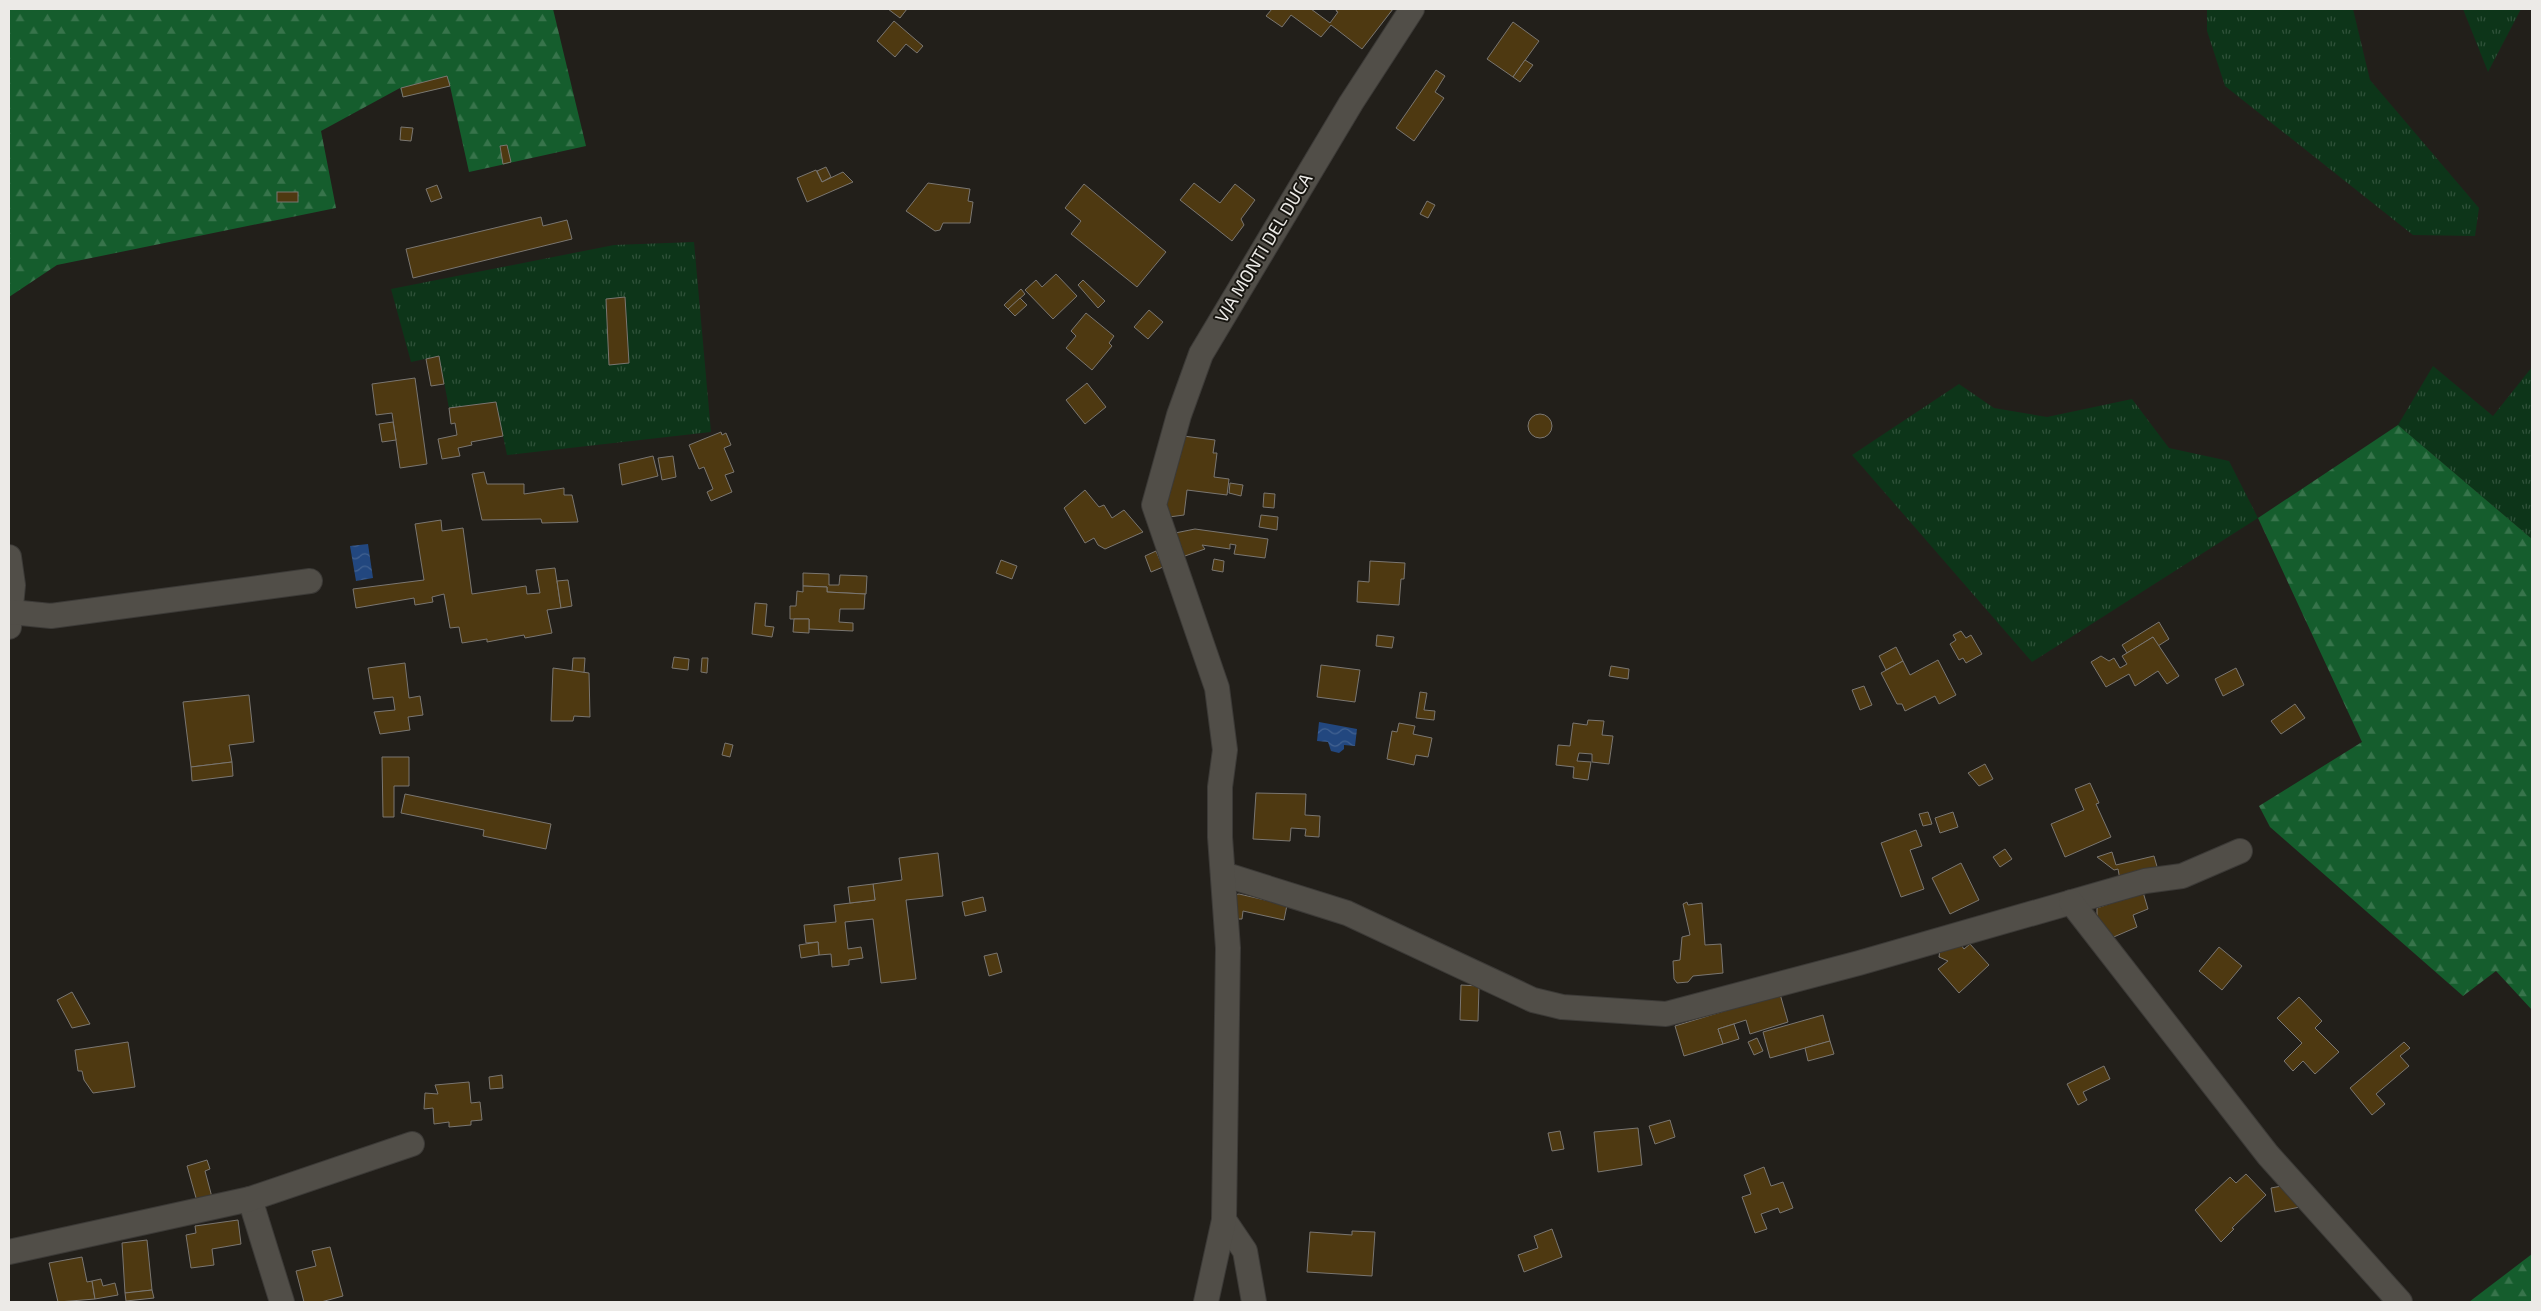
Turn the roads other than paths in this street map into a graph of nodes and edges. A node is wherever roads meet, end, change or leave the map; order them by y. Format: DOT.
graph roads {
  1 [pos="1412,9"];
  2 [pos="9,557"];
  3 [pos="310,581"];
  4 [pos="10,620"];
  5 [pos="2240,851"];
  6 [pos="1223,874"];
  7 [pos="2071,902"];
  8 [pos="412,1144"];
  9 [pos="250,1199"];
  10 [pos="1224,1220"];
  11 [pos="9,1252"];
  12 [pos="282,1302"];
  13 [pos="1206,1302"];
  14 [pos="1254,1302"];
  15 [pos="2400,1302"];
  1 -- 6 [label="street, VIA MONTI DEL DUCA"];
  2 -- 4 [label="street"];
  3 -- 4 [label="street"];
  5 -- 7 [label="street"];
  6 -- 7 [label="street"];
  6 -- 10 [label="street"];
  7 -- 15 [label="street"];
  8 -- 9 [label="street"];
  9 -- 11 [label="street"];
  9 -- 12 [label="street"];
  10 -- 13 [label="street"];
  10 -- 14 [label="street"];
}
